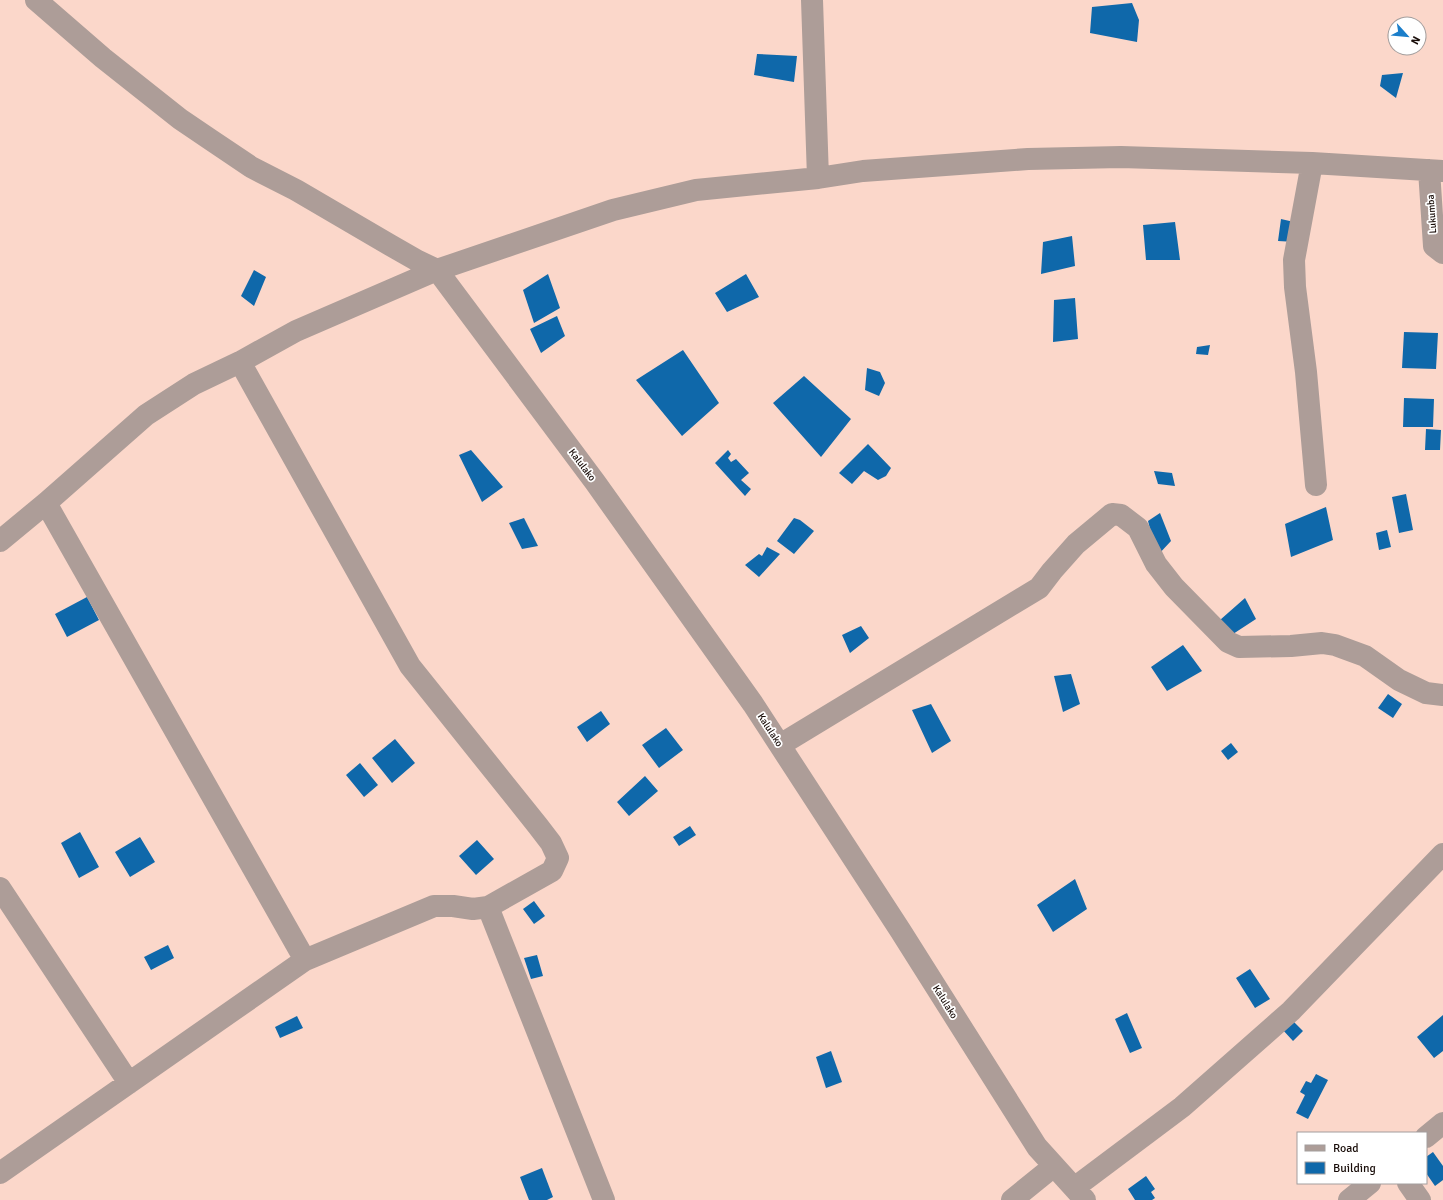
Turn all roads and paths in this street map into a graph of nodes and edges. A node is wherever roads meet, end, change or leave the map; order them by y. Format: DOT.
graph roads {
  1 [pos="36,0"];
  2 [pos="812,0"];
  3 [pos="1312,163"];
  4 [pos="1436,170"];
  5 [pos="818,178"];
  6 [pos="1443,253"];
  7 [pos="437,270"];
  8 [pos="240,362"];
  9 [pos="1316,485"];
  10 [pos="46,504"];
  11 [pos="0,541"];
  12 [pos="1443,695"];
  13 [pos="780,745"];
  14 [pos="1443,854"];
  15 [pos="0,888"];
  16 [pos="488,907"];
  17 [pos="305,960"];
  18 [pos="128,1083"];
  19 [pos="1443,1123"];
  20 [pos="1427,1136"];
  21 [pos="1054,1166"];
  22 [pos="0,1173"];
  23 [pos="1369,1184"];
  24 [pos="1409,1184"];
  25 [pos="1080,1194"];
  26 [pos="604,1200"];
  27 [pos="1012,1200"];
  28 [pos="1349,1200"];
  29 [pos="1420,1200"];
  1 -- 7 [label="street"];
  2 -- 5 [label="street"];
  3 -- 4 [label="street"];
  3 -- 5 [label="street"];
  3 -- 9 [label="street"];
  4 -- 6 [label="street, Lukumba"];
  5 -- 7 [label="street"];
  7 -- 8 [label="street"];
  7 -- 13 [label="street, Kalulako"];
  8 -- 10 [label="street"];
  8 -- 16 [label="street"];
  10 -- 11 [label="street"];
  10 -- 17 [label="street"];
  12 -- 13 [label="street"];
  13 -- 21 [label="street, Kalulako"];
  14 -- 25 [label="street"];
  15 -- 18 [label="street"];
  16 -- 17 [label="street"];
  16 -- 26 [label="street"];
  17 -- 18 [label="street"];
  18 -- 22 [label="street"];
  19 -- 20 [label="street"];
  21 -- 25 [label="street, Kalulako"];
  21 -- 27 [label="street"];
  23 -- 28 [label="street"];
  24 -- 29 [label="street"];
}
